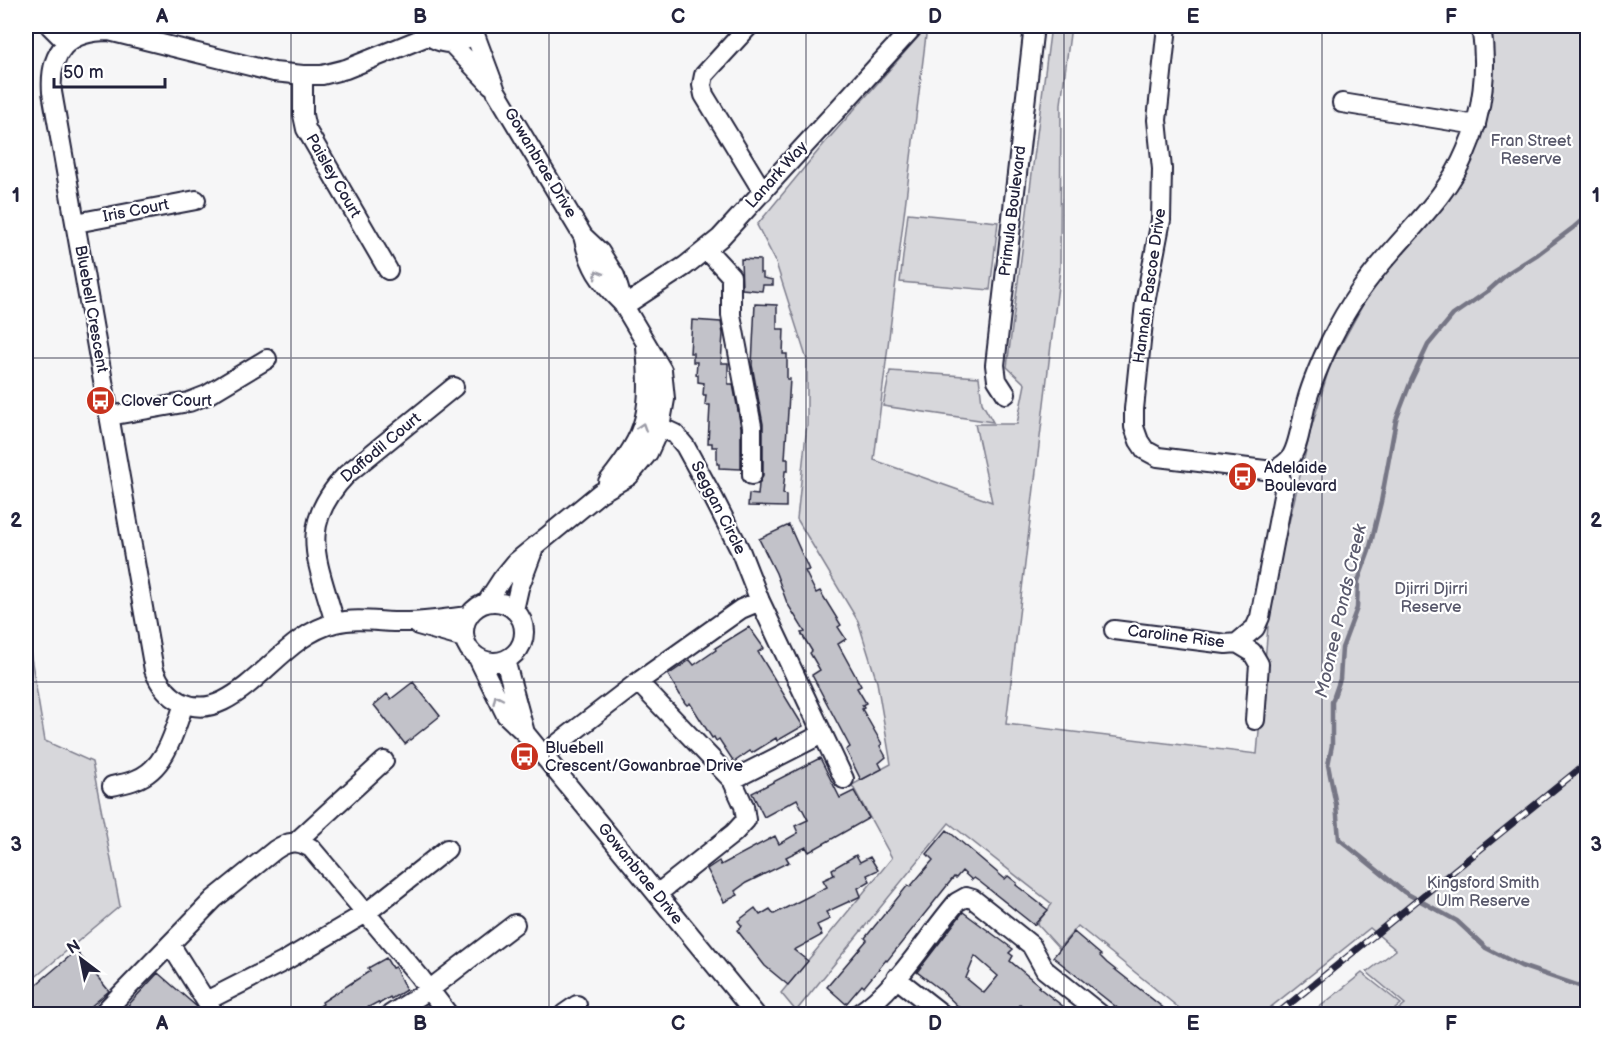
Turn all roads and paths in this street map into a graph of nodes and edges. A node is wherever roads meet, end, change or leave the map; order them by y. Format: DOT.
graph roads {
  1 [pos="50,26"];
  2 [pos="411,26"];
  3 [pos="749,26"];
  4 [pos="914,26"];
  5 [pos="1034,26"];
  6 [pos="1167,26"];
  7 [pos="1481,26"];
  8 [pos="476,29"];
  9 [pos="425,31"];
  10 [pos="67,43"];
  11 [pos="452,44"];
  12 [pos="374,57"];
  13 [pos="303,75"];
  14 [pos="496,91"];
  15 [pos="1342,103"];
  16 [pos="1476,125"];
  17 [pos="762,192"];
  18 [pos="196,200"];
  19 [pos="76,223"];
  20 [pos="707,250"];
  21 [pos="388,270"];
  22 [pos="624,306"];
  23 [pos="645,343"];
  24 [pos="267,359"];
  25 [pos="454,387"];
  26 [pos="1006,394"];
  27 [pos="109,416"];
  28 [pos="660,427"];
  29 [pos="1273,471"];
  30 [pos="752,475"];
  31 [pos="600,493"];
  32 [pos="535,547"];
  33 [pos="760,601"];
  34 [pos="487,602"];
  35 [pos="514,610"];
  36 [pos="468,616"];
  37 [pos="408,622"];
  38 [pos="335,623"];
  39 [pos="1114,630"];
  40 [pos="464,638"];
  41 [pos="1237,643"];
  42 [pos="478,658"];
  43 [pos="505,660"];
  44 [pos="638,682"];
  45 [pos="184,704"];
  46 [pos="1254,720"];
  47 [pos="525,733"];
  48 [pos="822,734"];
  49 [pos="543,756"];
  50 [pos="384,761"];
  51 [pos="844,779"];
  52 [pos="732,780"];
  53 [pos="112,786"];
  54 [pos="297,842"];
  55 [pos="447,849"];
  56 [pos="657,894"];
  57 [pos="366,913"];
  58 [pos="515,924"];
  59 [pos="170,944"];
  60 [pos="896,978"];
  61 [pos="429,990"];
  62 [pos="210,1008"];
  63 [pos="102,1014"];
  64 [pos="391,1014"];
  65 [pos="448,1014"];
  66 [pos="755,1014"];
  67 [pos="858,1014"];
  68 [pos="942,1014"];
  69 [pos="1100,1014"];
  1 -- 10 [label="street"];
  2 -- 12 [label="street"];
  3 -- 17 [label="street"];
  4 -- 17 [label="street, Lanark Way"];
  5 -- 26 [label="street, Primula Boulevard"];
  6 -- 29 [label="street, Hannah Pascoe Drive"];
  7 -- 16 [label="street"];
  8 -- 11 [label="street"];
  8 -- 14 [label="street, Gowanbrae Drive"];
  9 -- 11 [label="street"];
  9 -- 12 [label="street"];
  10 -- 13 [label="street"];
  10 -- 19 [label="street, Bluebell Crescent"];
  11 -- 14 [label="street, Gowanbrae Drive"];
  12 -- 13 [label="street"];
  13 -- 21 [label="street, Paisley Court"];
  14 -- 22 [label="street, Gowanbrae Drive"];
  15 -- 16 [label="street"];
  16 -- 29 [label="street"];
  17 -- 20 [label="street, Lanark Way"];
  18 -- 19 [label="street, Iris Court"];
  19 -- 27 [label="street, Bluebell Crescent"];
  20 -- 22 [label="street, Lanark Way"];
  20 -- 30 [label="street"];
  22 -- 23 [label="street, Gowanbrae Drive"];
  23 -- 28 [label="street, Gowanbrae Drive"];
  31 -- 23 [label="street, Gowanbrae Drive, one-way"];
  24 -- 27 [label="street"];
  25 -- 38 [label="street, Daffodil Court"];
  27 -- 45 [label="street, Bluebell Crescent"];
  28 -- 31 [label="street, Gowanbrae Drive"];
  28 -- 33 [label="street, Seggan Circle"];
  29 -- 41 [label="street"];
  31 -- 32 [label="street, Gowanbrae Drive"];
  32 -- 34 [label="street, Gowanbrae Drive"];
  32 -- 35 [label="street, Gowanbrae Drive"];
  33 -- 44 [label="street"];
  33 -- 48 [label="street, Seggan Circle"];
  34 -- 35 [label="street"];
  34 -- 36 [label="street"];
  35 -- 43 [label="street"];
  36 -- 37 [label="street"];
  36 -- 40 [label="street"];
  37 -- 38 [label="street"];
  37 -- 40 [label="street"];
  38 -- 45 [label="street"];
  39 -- 41 [label="street, Caroline Rise"];
  40 -- 42 [label="street"];
  41 -- 46 [label="street"];
  42 -- 43 [label="street"];
  47 -- 42 [label="street, Gowanbrae Drive, one-way"];
  43 -- 47 [label="street, Gowanbrae Drive"];
  44 -- 49 [label="street"];
  44 -- 52 [label="street"];
  45 -- 53 [label="street"];
  47 -- 49 [label="street, Gowanbrae Drive"];
  48 -- 51 [label="street, Seggan Circle"];
  48 -- 52 [label="street"];
  49 -- 56 [label="street, Gowanbrae Drive"];
  50 -- 54 [label="street"];
  52 -- 56 [label="street"];
  54 -- 57 [label="street"];
  54 -- 59 [label="street"];
  55 -- 57 [label="street"];
  56 -- 66 [label="street, Gowanbrae Drive"];
  57 -- 61 [label="street"];
  57 -- 62 [label="street"];
  58 -- 61 [label="street"];
  59 -- 62 [label="street"];
  59 -- 63 [label="street"];
  60 -- 67 [label="street"];
  60 -- 68 [label="street"];
  60 -- 69 [label="street"];
  61 -- 64 [label="street"];
  61 -- 65 [label="street"];
}
